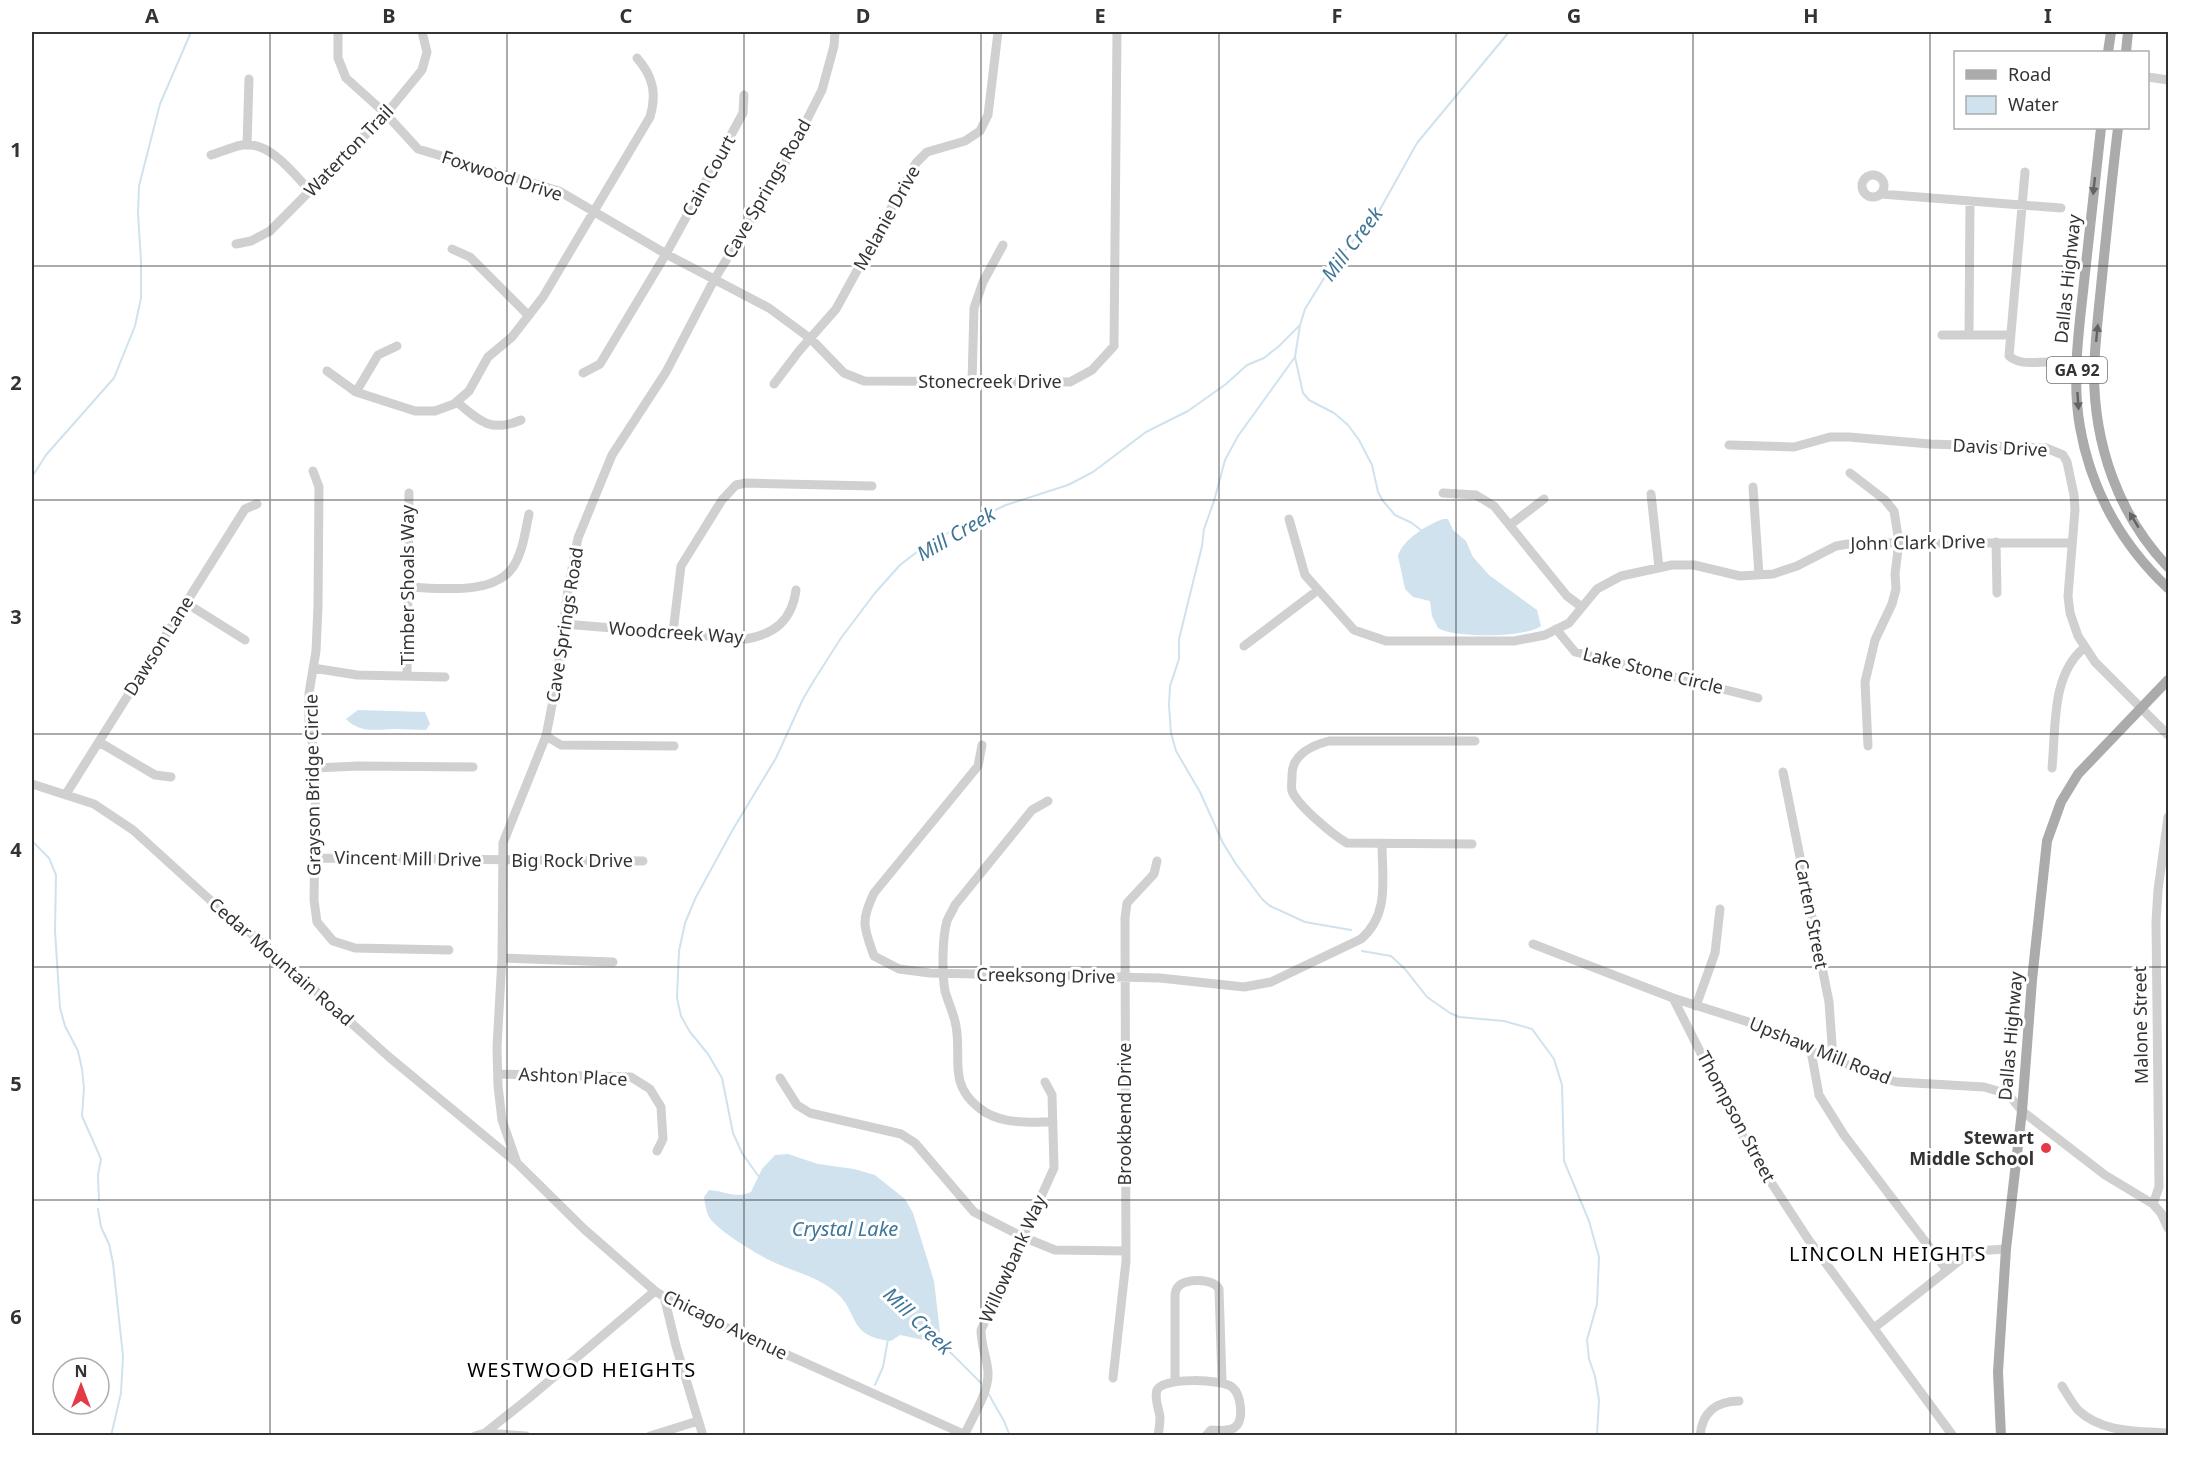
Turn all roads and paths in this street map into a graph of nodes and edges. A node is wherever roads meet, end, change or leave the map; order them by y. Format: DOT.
graph roads {
  1 [pos="338,32"];
  2 [pos="422,32"];
  3 [pos="835,32"];
  4 [pos="998,32"];
  5 [pos="1117,32"];
  6 [pos="2111,32"];
  7 [pos="2128,32"];
  8 [pos="2108,51"];
  9 [pos="2126,51"];
  10 [pos="637,58"];
  11 [pos="2149,77"];
  12 [pos="249,80"];
  13 [pos="2169,80"];
  14 [pos="744,95"];
  15 [pos="386,114"];
  16 [pos="2101,129"];
  17 [pos="2118,129"];
  18 [pos="247,146"];
  19 [pos="211,155"];
  20 [pos="2025,172"];
  21 [pos="310,191"];
  22 [pos="1881,194"];
  23 [pos="1970,201"];
  24 [pos="2023,205"];
  25 [pos="2061,208"];
  26 [pos="593,212"];
  27 [pos="236,244"];
  28 [pos="1003,245"];
  29 [pos="452,249"];
  30 [pos="666,255"];
  31 [pos="714,280"];
  32 [pos="528,315"];
  33 [pos="1942,335"];
  34 [pos="1969,335"];
  35 [pos="2010,335"];
  36 [pos="811,339"];
  37 [pos="397,346"];
  38 [pos="2078,349"];
  39 [pos="2064,362"];
  40 [pos="327,371"];
  41 [pos="583,373"];
  42 [pos="2077,376"];
  43 [pos="972,382"];
  44 [pos="774,384"];
  45 [pos="356,392"];
  46 [pos="457,402"];
  47 [pos="521,420"];
  48 [pos="1729,445"];
  49 [pos="313,471"];
  50 [pos="1850,473"];
  51 [pos="872,486"];
  52 [pos="1753,487"];
  53 [pos="409,493"];
  54 [pos="1443,493"];
  55 [pos="1651,494"];
  56 [pos="1544,499"];
  57 [pos="257,504"];
  58 [pos="529,514"];
  59 [pos="1288,519"];
  60 [pos="1509,525"];
  61 [pos="1899,542"];
  62 [pos="1996,542"];
  63 [pos="2071,543"];
  64 [pos="2169,567"];
  65 [pos="1659,568"];
  66 [pos="1759,575"];
  67 [pos="408,587"];
  68 [pos="2169,588"];
  69 [pos="796,590"];
  70 [pos="1318,590"];
  71 [pos="1997,593"];
  72 [pos="186,603"];
  73 [pos="1582,607"];
  74 [pos="564,624"];
  75 [pos="1556,630"];
  76 [pos="673,632"];
  77 [pos="245,640"];
  78 [pos="1244,646"];
  79 [pos="2084,648"];
  80 [pos="313,668"];
  81 [pos="407,676"];
  82 [pos="445,677"];
  83 [pos="2169,680"];
  84 [pos="1758,698"];
  85 [pos="2142,707"];
  86 [pos="2169,735"];
  87 [pos="546,736"];
  88 [pos="1475,741"];
  89 [pos="99,742"];
  90 [pos="982,745"];
  91 [pos="674,746"];
  92 [pos="1868,746"];
  93 [pos="472,767"];
  94 [pos="316,768"];
  95 [pos="2052,768"];
  96 [pos="1783,772"];
  97 [pos="171,777"];
  98 [pos="32,784"];
  99 [pos="66,794"];
  100 [pos="1048,801"];
  101 [pos="2169,817"];
  102 [pos="1382,844"];
  103 [pos="1472,844"];
  104 [pos="316,858"];
  105 [pos="501,861"];
  106 [pos="643,861"];
  107 [pos="1157,861"];
  108 [pos="1720,909"];
  109 [pos="1533,945"];
  110 [pos="449,950"];
  111 [pos="502,958"];
  112 [pos="613,962"];
  113 [pos="944,974"];
  114 [pos="1124,977"];
  115 [pos="1673,998"];
  116 [pos="1696,1006"];
  117 [pos="1811,1051"];
  118 [pos="1833,1058"];
  119 [pos="498,1074"];
  120 [pos="780,1078"];
  121 [pos="1045,1082"];
  122 [pos="2022,1111"];
  123 [pos="1053,1122"];
  124 [pos="657,1151"];
  125 [pos="517,1163"];
  126 [pos="2153,1204"];
  127 [pos="2169,1228"];
  128 [pos="1023,1237"];
  129 [pos="2006,1250"];
  130 [pos="1126,1251"];
  131 [pos="1946,1269"];
  132 [pos="655,1291"];
  133 [pos="664,1296"];
  134 [pos="1874,1328"];
  135 [pos="1113,1377"];
  136 [pos="1222,1381"];
  137 [pos="1175,1382"];
  138 [pos="2062,1386"];
  139 [pos="1739,1401"];
  140 [pos="698,1421"];
  141 [pos="2100,1425"];
  142 [pos="2169,1433"];
  143 [pos="480,1434"];
  144 [pos="966,1435"];
  145 [pos="526,1436"];
  146 [pos="650,1436"];
  147 [pos="703,1436"];
  148 [pos="1158,1436"];
  149 [pos="1206,1436"];
  150 [pos="1700,1436"];
  151 [pos="1953,1436"];
  152 [pos="2001,1436"];
  153 [pos="2095,1436"];
  1 -- 15 [label="street, Foxwood Drive"];
  2 -- 15 [label="street, Waterton Trail"];
  3 -- 31 [label="street, Cave Springs Road"];
  4 -- 36 [label="street, Melanie Drive"];
  5 -- 43 [label="street, Stonecreek Drive"];
  6 -- 8 [label="main road"];
  7 -- 9 [label="main road"];
  10 -- 26 [label="street"];
  11 -- 13 [label="street"];
  12 -- 18 [label="street"];
  14 -- 30 [label="street, Cain Court"];
  15 -- 21 [label="street, Waterton Trail"];
  15 -- 26 [label="street, Foxwood Drive"];
  16 -- 38 [label="main road, Dallas Highway / GA 92, one-way"];
  64 -- 17 [label="main road, Dallas Highway / GA 92, one-way"];
  18 -- 19 [label="street"];
  18 -- 21 [label="street"];
  20 -- 24 [label="street"];
  21 -- 27 [label="street, Waterton Trail"];
  22 -- 23 [label="street"];
  23 -- 24 [label="street"];
  23 -- 34 [label="street"];
  24 -- 25 [label="street"];
  24 -- 35 [label="street"];
  26 -- 30 [label="street, Foxwood Drive"];
  26 -- 32 [label="street"];
  28 -- 43 [label="street"];
  29 -- 32 [label="street"];
  30 -- 31 [label="street, Foxwood Drive"];
  30 -- 41 [label="street, Cain Court"];
  31 -- 36 [label="street, Stonecreek Drive"];
  31 -- 74 [label="street, Cave Springs Road"];
  32 -- 46 [label="street"];
  33 -- 34 [label="street"];
  34 -- 35 [label="street"];
  35 -- 39 [label="street"];
  36 -- 43 [label="street, Stonecreek Drive"];
  36 -- 44 [label="street, Melanie Drive"];
  37 -- 45 [label="street"];
  38 -- 39 [label="street"];
  38 -- 42 [label="main road, Dallas Highway / GA 92"];
  39 -- 42 [label="street"];
  40 -- 45 [label="street"];
  42 -- 68 [label="main road, Dallas Highway / GA 92, one-way"];
  45 -- 46 [label="street"];
  46 -- 47 [label="street"];
  48 -- 63 [label="street, Davis Drive"];
  49 -- 80 [label="street, Grayson Bridge Circle"];
  50 -- 61 [label="street"];
  51 -- 76 [label="street"];
  52 -- 66 [label="street"];
  53 -- 67 [label="street, Timber Shoals Way"];
  54 -- 60 [label="street"];
  55 -- 65 [label="street"];
  56 -- 60 [label="street"];
  57 -- 72 [label="street, Dawson Lane"];
  58 -- 67 [label="street"];
  59 -- 70 [label="street, John Clark Drive"];
  60 -- 73 [label="street"];
  61 -- 62 [label="street, John Clark Drive"];
  61 -- 66 [label="street, John Clark Drive"];
  61 -- 92 [label="street"];
  62 -- 63 [label="street, John Clark Drive"];
  62 -- 71 [label="street"];
  63 -- 79 [label="street, Davis Drive"];
  65 -- 66 [label="street, John Clark Drive"];
  65 -- 73 [label="street, John Clark Drive"];
  67 -- 81 [label="street, Timber Shoals Way"];
  69 -- 76 [label="street, Woodcreek Way"];
  70 -- 75 [label="street, John Clark Drive"];
  70 -- 78 [label="street"];
  72 -- 77 [label="street"];
  72 -- 89 [label="street, Dawson Lane"];
  73 -- 75 [label="street, John Clark Drive"];
  74 -- 76 [label="street, Woodcreek Way"];
  74 -- 87 [label="street, Cave Springs Road"];
  75 -- 84 [label="street, Lake Stone Circle"];
  79 -- 85 [label="street, Davis Drive"];
  79 -- 95 [label="street"];
  80 -- 81 [label="street"];
  80 -- 94 [label="street, Grayson Bridge Circle"];
  81 -- 82 [label="street"];
  83 -- 85 [label="main road"];
  85 -- 86 [label="street"];
  85 -- 122 [label="main road, Dallas Highway"];
  87 -- 91 [label="street"];
  87 -- 105 [label="street, Cave Springs Road"];
  88 -- 102 [label="street"];
  89 -- 97 [label="street"];
  89 -- 99 [label="street, Dawson Lane"];
  90 -- 113 [label="street, Creeksong Drive"];
  93 -- 94 [label="street"];
  94 -- 104 [label="street, Grayson Bridge Circle"];
  96 -- 118 [label="street, Carten Street"];
  98 -- 99 [label="street, Cedar Mountain Road"];
  99 -- 125 [label="street, Cedar Mountain Road"];
  100 -- 113 [label="street"];
  101 -- 126 [label="street, Malone Street"];
  102 -- 103 [label="street"];
  102 -- 114 [label="street, Creeksong Drive"];
  104 -- 105 [label="street, Vincent Mill Drive"];
  104 -- 110 [label="street, Grayson Bridge Circle"];
  105 -- 106 [label="street, Big Rock Drive"];
  105 -- 111 [label="street, Cave Springs Road"];
  107 -- 114 [label="street, Brookbend Drive"];
  108 -- 116 [label="street"];
  109 -- 115 [label="street, Upshaw Mill Road"];
  111 -- 112 [label="street"];
  111 -- 119 [label="street, Cave Springs Road"];
  113 -- 114 [label="street, Creeksong Drive"];
  113 -- 123 [label="street"];
  114 -- 130 [label="street, Brookbend Drive"];
  115 -- 116 [label="street, Upshaw Mill Road"];
  115 -- 134 [label="street, Thompson Street"];
  116 -- 117 [label="street, Upshaw Mill Road"];
  117 -- 118 [label="street, Upshaw Mill Road"];
  117 -- 131 [label="street"];
  118 -- 122 [label="street, Upshaw Mill Road"];
  119 -- 124 [label="street, Ashton Place"];
  119 -- 125 [label="street, Cave Springs Road"];
  120 -- 128 [label="street"];
  121 -- 123 [label="street, Willowbank Way"];
  122 -- 126 [label="street, Upshaw Mill Road"];
  122 -- 129 [label="main road, Dallas Highway"];
  123 -- 128 [label="street, Willowbank Way"];
  125 -- 132 [label="street, Chicago Avenue"];
  126 -- 127 [label="street"];
  128 -- 130 [label="street"];
  128 -- 144 [label="street, Willowbank Way"];
  129 -- 131 [label="street"];
  129 -- 152 [label="main road, Dallas Highway"];
  130 -- 135 [label="street, Brookbend Drive"];
  131 -- 134 [label="street"];
  132 -- 133 [label="street, Chicago Avenue"];
  132 -- 143 [label="street"];
  133 -- 140 [label="street"];
  133 -- 144 [label="street, Chicago Avenue"];
  134 -- 151 [label="street, Thompson Street"];
  136 -- 137 [label="street"];
  136 -- 137 [label="street"];
  136 -- 149 [label="street"];
  137 -- 148 [label="street"];
  138 -- 141 [label="street"];
  139 -- 150 [label="street"];
  140 -- 146 [label="street"];
  140 -- 147 [label="street"];
  141 -- 142 [label="street"];
  141 -- 153 [label="street"];
  143 -- 145 [label="street"];
}
